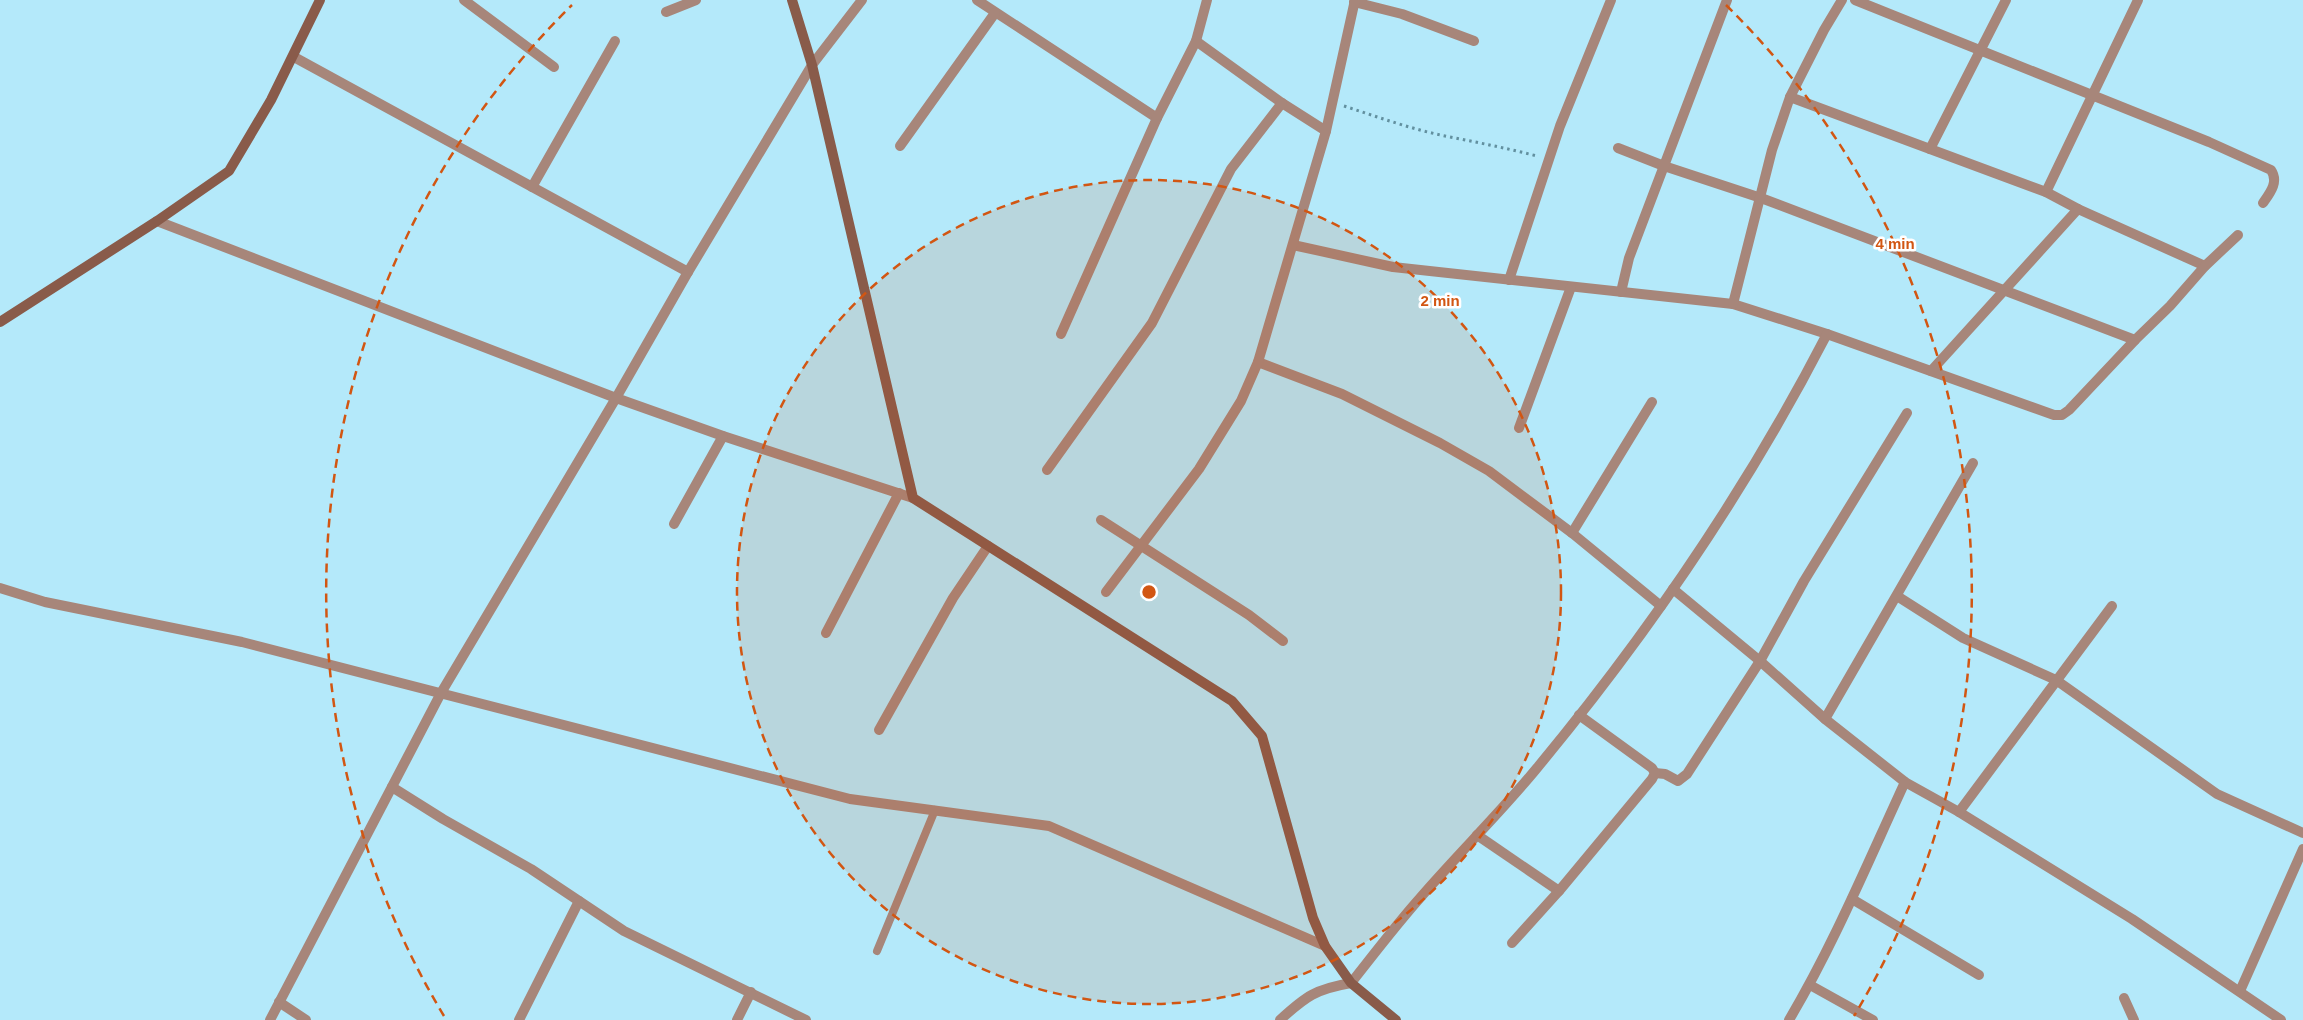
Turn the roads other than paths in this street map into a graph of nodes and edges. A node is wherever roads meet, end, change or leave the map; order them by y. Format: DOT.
graph roads {
  1 [pos="320,0"];
  2 [pos="464,0"];
  3 [pos="696,0"];
  4 [pos="792,0"];
  5 [pos="862,0"];
  6 [pos="977,0"];
  7 [pos="1207,0"];
  8 [pos="1611,0"];
  9 [pos="1727,0"];
  10 [pos="1842,0"];
  11 [pos="1855,0"];
  12 [pos="2006,0"];
  13 [pos="2138,0"];
  14 [pos="1354,1"];
  15 [pos="666,12"];
  16 [pos="995,13"];
  17 [pos="614,42"];
  18 [pos="1196,42"];
  19 [pos="1474,42"];
  20 [pos="1980,51"];
  21 [pos="294,57"];
  22 [pos="812,65"];
  23 [pos="554,67"];
  24 [pos="2091,96"];
  25 [pos="1790,97"];
  26 [pos="1282,103"];
  27 [pos="1157,118"];
  28 [pos="1326,131"];
  29 [pos="900,146"];
  30 [pos="1618,148"];
  31 [pos="1930,149"];
  32 [pos="1664,166"];
  33 [pos="532,188"];
  34 [pos="2046,192"];
  35 [pos="1762,198"];
  36 [pos="2263,203"];
  37 [pos="2078,208"];
  38 [pos="157,221"];
  39 [pos="2238,235"];
  40 [pos="1293,245"];
  41 [pos="2205,266"];
  42 [pos="688,272"];
  43 [pos="1509,280"];
  44 [pos="1570,287"];
  45 [pos="2005,289"];
  46 [pos="1621,292"];
  47 [pos="1733,304"];
  48 [pos="0,322"];
  49 [pos="1061,334"];
  50 [pos="1827,334"];
  51 [pos="2135,340"];
  52 [pos="1258,362"];
  53 [pos="1931,371"];
  54 [pos="616,398"];
  55 [pos="1652,402"];
  56 [pos="1907,413"];
  57 [pos="1519,428"];
  58 [pos="722,436"];
  59 [pos="1973,463"];
  60 [pos="1047,470"];
  61 [pos="899,493"];
  62 [pos="913,498"];
  63 [pos="1102,520"];
  64 [pos="674,524"];
  65 [pos="1572,533"];
  66 [pos="988,546"];
  67 [pos="1140,546"];
  68 [pos="0,588"];
  69 [pos="1673,589"];
  70 [pos="1106,592"];
  71 [pos="1897,596"];
  72 [pos="1662,606"];
  73 [pos="2112,606"];
  74 [pos="826,633"];
  75 [pos="1283,641"];
  76 [pos="1760,661"];
  77 [pos="2056,680"];
  78 [pos="441,693"];
  79 [pos="1579,715"];
  80 [pos="1825,719"];
  81 [pos="879,730"];
  82 [pos="1655,773"];
  83 [pos="1905,782"];
  84 [pos="392,787"];
  85 [pos="935,810"];
  86 [pos="1959,812"];
  87 [pos="2303,833"];
  88 [pos="1477,834"];
  89 [pos="2303,850"];
  90 [pos="1559,891"];
  91 [pos="1852,899"];
  92 [pos="578,901"];
  93 [pos="1512,943"];
  94 [pos="1325,946"];
  95 [pos="877,952"];
  96 [pos="1979,975"];
  97 [pos="1351,983"];
  98 [pos="1810,985"];
  99 [pos="2240,991"];
  100 [pos="750,992"];
  101 [pos="2124,998"];
  102 [pos="279,1002"];
  103 [pos="270,1020"];
  104 [pos="306,1020"];
  105 [pos="519,1020"];
  106 [pos="738,1020"];
  107 [pos="806,1020"];
  108 [pos="1280,1020"];
  109 [pos="1396,1020"];
  110 [pos="1789,1020"];
  111 [pos="1873,1020"];
  112 [pos="2134,1020"];
  113 [pos="2281,1020"];
  1 -- 21 [label="street"];
  2 -- 23 [label="street"];
  3 -- 15 [label="street"];
  4 -- 22 [label="street"];
  5 -- 22 [label="street"];
  6 -- 16 [label="street"];
  7 -- 18 [label="street"];
  8 -- 43 [label="street"];
  9 -- 32 [label="street"];
  10 -- 25 [label="street"];
  11 -- 20 [label="street"];
  12 -- 20 [label="street"];
  13 -- 24 [label="street"];
  14 -- 19 [label="street"];
  14 -- 28 [label="street"];
  16 -- 27 [label="street"];
  16 -- 29 [label="street"];
  17 -- 33 [label="street"];
  18 -- 26 [label="street"];
  18 -- 27 [label="street"];
  20 -- 24 [label="street"];
  20 -- 31 [label="street"];
  21 -- 33 [label="street"];
  21 -- 38 [label="street"];
  22 -- 42 [label="street"];
  22 -- 62 [label="street"];
  24 -- 34 [label="street"];
  24 -- 36 [label="street"];
  25 -- 31 [label="street"];
  25 -- 35 [label="street"];
  26 -- 28 [label="street"];
  26 -- 60 [label="street"];
  27 -- 49 [label="street"];
  28 -- 40 [label="street"];
  30 -- 32 [label="street"];
  31 -- 34 [label="street"];
  32 -- 35 [label="street"];
  32 -- 46 [label="street"];
  33 -- 42 [label="street"];
  34 -- 37 [label="street"];
  35 -- 45 [label="street"];
  35 -- 47 [label="street"];
  37 -- 41 [label="street"];
  37 -- 45 [label="street"];
  38 -- 48 [label="street"];
  38 -- 54 [label="street"];
  39 -- 41 [label="street"];
  40 -- 43 [label="street"];
  40 -- 52 [label="street"];
  41 -- 51 [label="street"];
  42 -- 54 [label="street"];
  43 -- 44 [label="street"];
  44 -- 46 [label="street"];
  44 -- 57 [label="street"];
  45 -- 51 [label="street"];
  45 -- 53 [label="street"];
  46 -- 47 [label="street"];
  47 -- 50 [label="street"];
  50 -- 53 [label="street"];
  50 -- 69 [label="street"];
  51 -- 53 [label="street"];
  52 -- 65 [label="street"];
  52 -- 67 [label="street"];
  54 -- 58 [label="street"];
  54 -- 78 [label="street"];
  55 -- 65 [label="street"];
  56 -- 76 [label="street"];
  58 -- 61 [label="street"];
  58 -- 64 [label="street"];
  59 -- 71 [label="street"];
  61 -- 62 [label="street"];
  61 -- 74 [label="street"];
  62 -- 66 [label="street"];
  63 -- 67 [label="street"];
  65 -- 72 [label="street"];
  66 -- 81 [label="street"];
  66 -- 94 [label="street"];
  67 -- 70 [label="street"];
  67 -- 75 [label="street"];
  68 -- 78 [label="street"];
  69 -- 72 [label="street"];
  69 -- 76 [label="street"];
  71 -- 77 [label="street"];
  71 -- 80 [label="street"];
  72 -- 79 [label="street"];
  73 -- 77 [label="street"];
  76 -- 80 [label="street"];
  76 -- 82 [label="street"];
  77 -- 86 [label="street"];
  77 -- 87 [label="street"];
  78 -- 84 [label="street"];
  78 -- 85 [label="street"];
  79 -- 82 [label="street"];
  79 -- 88 [label="street"];
  80 -- 83 [label="street"];
  82 -- 90 [label="street"];
  83 -- 86 [label="street"];
  83 -- 91 [label="street"];
  84 -- 92 [label="street"];
  84 -- 102 [label="street"];
  85 -- 94 [label="street"];
  85 -- 95 [label="lane"];
  86 -- 99 [label="street"];
  88 -- 90 [label="street"];
  88 -- 97 [label="street"];
  89 -- 99 [label="street"];
  90 -- 93 [label="street"];
  91 -- 96 [label="street"];
  91 -- 98 [label="street"];
  92 -- 100 [label="street"];
  92 -- 105 [label="street"];
  94 -- 97 [label="street"];
  97 -- 108 [label="street"];
  97 -- 109 [label="street"];
  98 -- 110 [label="street"];
  98 -- 111 [label="street"];
  99 -- 113 [label="street"];
  100 -- 106 [label="street"];
  100 -- 107 [label="street"];
  101 -- 112 [label="street"];
  102 -- 103 [label="street"];
  102 -- 104 [label="street"];
}
